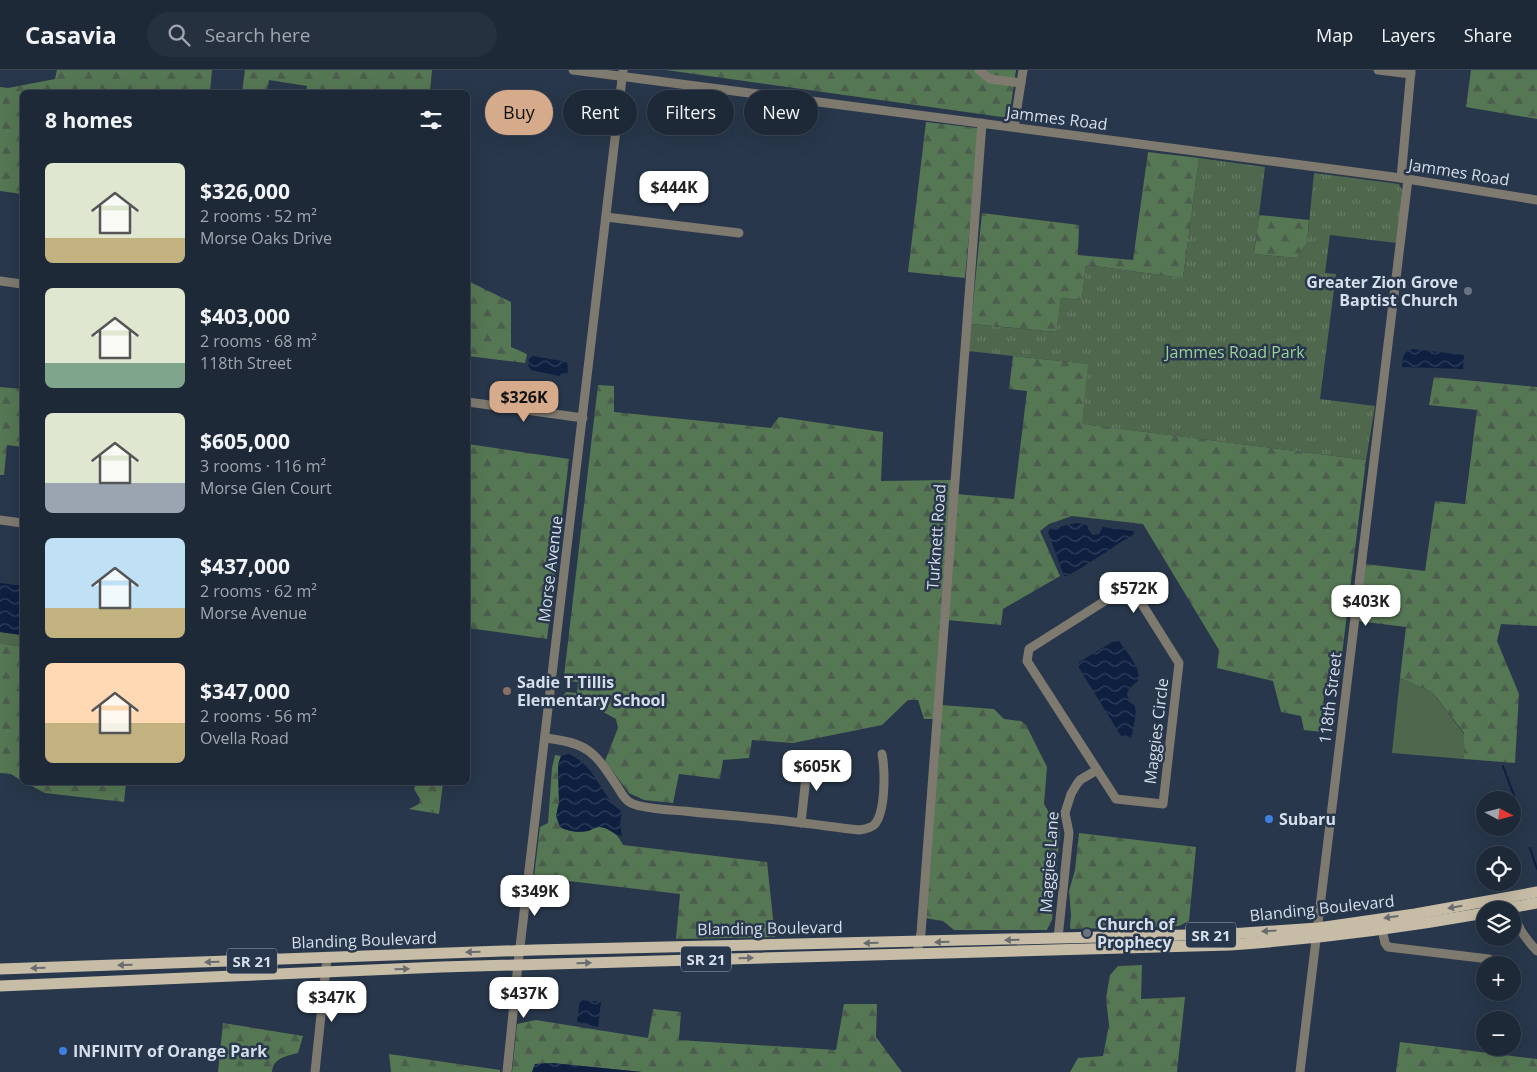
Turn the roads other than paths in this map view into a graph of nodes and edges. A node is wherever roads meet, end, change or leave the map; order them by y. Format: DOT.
graph roads {
  1 [pos="573,70"];
  2 [pos="979,70"];
  3 [pos="1023,70"];
  4 [pos="1378,70"];
  5 [pos="1411,72"];
  6 [pos="623,73"];
  7 [pos="1021,84"];
  8 [pos="982,123"];
  9 [pos="1014,127"];
  10 [pos="1404,179"];
  11 [pos="1537,200"];
  12 [pos="606,217"];
  13 [pos="739,233"];
  14 [pos="0,281"];
  15 [pos="20,284"];
  16 [pos="470,402"];
  17 [pos="583,418"];
  18 [pos="0,520"];
  19 [pos="20,523"];
  20 [pos="545,738"];
  21 [pos="882,754"];
  22 [pos="801,767"];
  23 [pos="1097,770"];
  24 [pos="801,823"];
  25 [pos="1537,892"];
  26 [pos="1514,901"];
  27 [pos="1521,902"];
  28 [pos="1537,903"];
  29 [pos="1476,908"];
  30 [pos="1476,913"];
  31 [pos="1415,919"];
  32 [pos="1382,929"];
  33 [pos="1521,931"];
  34 [pos="1317,933"];
  35 [pos="1058,938"];
  36 [pos="1084,938"];
  37 [pos="1185,941"];
  38 [pos="785,944"];
  39 [pos="652,947"];
  40 [pos="918,948"];
  41 [pos="1027,950"];
  42 [pos="1054,950"];
  43 [pos="519,951"];
  44 [pos="1537,951"];
  45 [pos="448,953"];
  46 [pos="785,957"];
  47 [pos="1476,957"];
  48 [pos="327,958"];
  49 [pos="652,961"];
  50 [pos="146,964"];
  51 [pos="518,964"];
  52 [pos="421,968"];
  53 [pos="0,969"];
  54 [pos="325,972"];
  55 [pos="57,984"];
  56 [pos="0,986"];
  57 [pos="315,1072"];
  58 [pos="507,1072"];
  59 [pos="1300,1072"];
  1 -- 6 [label="street, Jammes Road"];
  2 -- 7 [label="street"];
  3 -- 7 [label="street"];
  4 -- 5 [label="street"];
  5 -- 10 [label="street, 118th Street"];
  6 -- 8 [label="street, Jammes Road"];
  6 -- 12 [label="street, Morse Avenue"];
  7 -- 9 [label="street"];
  8 -- 9 [label="street, Jammes Road"];
  8 -- 40 [label="street, Turknett Road"];
  9 -- 10 [label="street, Jammes Road"];
  10 -- 11 [label="street, Jammes Road"];
  10 -- 34 [label="street, 118th Street"];
  12 -- 13 [label="street"];
  12 -- 17 [label="street, Morse Avenue"];
  14 -- 15 [label="street"];
  16 -- 17 [label="street"];
  17 -- 20 [label="street, Morse Avenue"];
  18 -- 19 [label="street"];
  20 -- 24 [label="street"];
  20 -- 43 [label="street, Morse Avenue"];
  21 -- 24 [label="street"];
  22 -- 24 [label="street"];
  23 -- 23 [label="street, Maggies Circle"];
  23 -- 35 [label="street, Maggies Lane"];
  25 -- 26 [label="main road, Blanding Boulevard / SR 21"];
  27 -- 28 [label="main road, Blanding Boulevard / SR 21"];
  29 -- 31 [label="main road, Blanding Boulevard / SR 21, one-way"];
  30 -- 31 [label="main road, Blanding Boulevard / SR 21"];
  31 -- 32 [label="main road, Blanding Boulevard / SR 21"];
  31 -- 34 [label="main road, Blanding Boulevard / SR 21, one-way"];
  32 -- 34 [label="main road, Blanding Boulevard / SR 21"];
  32 -- 47 [label="street"];
  33 -- 44 [label="street"];
  34 -- 37 [label="main road, Blanding Boulevard / SR 21"];
  34 -- 59 [label="street, 118th Street"];
  35 -- 36 [label="main road, Blanding Boulevard / SR 21"];
  35 -- 40 [label="main road, Blanding Boulevard / SR 21, one-way"];
  35 -- 41 [label="main road"];
  36 -- 37 [label="main road, Blanding Boulevard / SR 21"];
  36 -- 42 [label="main road"];
  37 -- 42 [label="main road, Blanding Boulevard / SR 21"];
  38 -- 39 [label="main road, Blanding Boulevard / SR 21"];
  40 -- 38 [label="main road, Blanding Boulevard / SR 21, one-way"];
  38 -- 46 [label="main road"];
  39 -- 43 [label="main road, Blanding Boulevard / SR 21"];
  39 -- 49 [label="main road"];
  40 -- 41 [label="main road, Blanding Boulevard / SR 21"];
  40 -- 46 [label="main road, Blanding Boulevard / SR 21"];
  41 -- 42 [label="main road, Blanding Boulevard / SR 21"];
  43 -- 45 [label="main road, Blanding Boulevard / SR 21, one-way"];
  43 -- 51 [label="street, Morse Avenue"];
  45 -- 48 [label="main road, Blanding Boulevard / SR 21"];
  45 -- 52 [label="main road"];
  49 -- 46 [label="main road, Blanding Boulevard / SR 21, one-way"];
  48 -- 50 [label="main road, Blanding Boulevard / SR 21, one-way"];
  48 -- 54 [label="street"];
  51 -- 49 [label="main road, Blanding Boulevard / SR 21, one-way"];
  50 -- 53 [label="main road, Blanding Boulevard / SR 21, one-way"];
  50 -- 55 [label="main road"];
  51 -- 52 [label="main road, Blanding Boulevard / SR 21"];
  51 -- 58 [label="street, Morse Avenue"];
  54 -- 52 [label="main road, Blanding Boulevard / SR 21, one-way"];
  54 -- 55 [label="main road, Blanding Boulevard / SR 21"];
  54 -- 57 [label="street"];
  55 -- 56 [label="main road, Blanding Boulevard / SR 21"];
}
